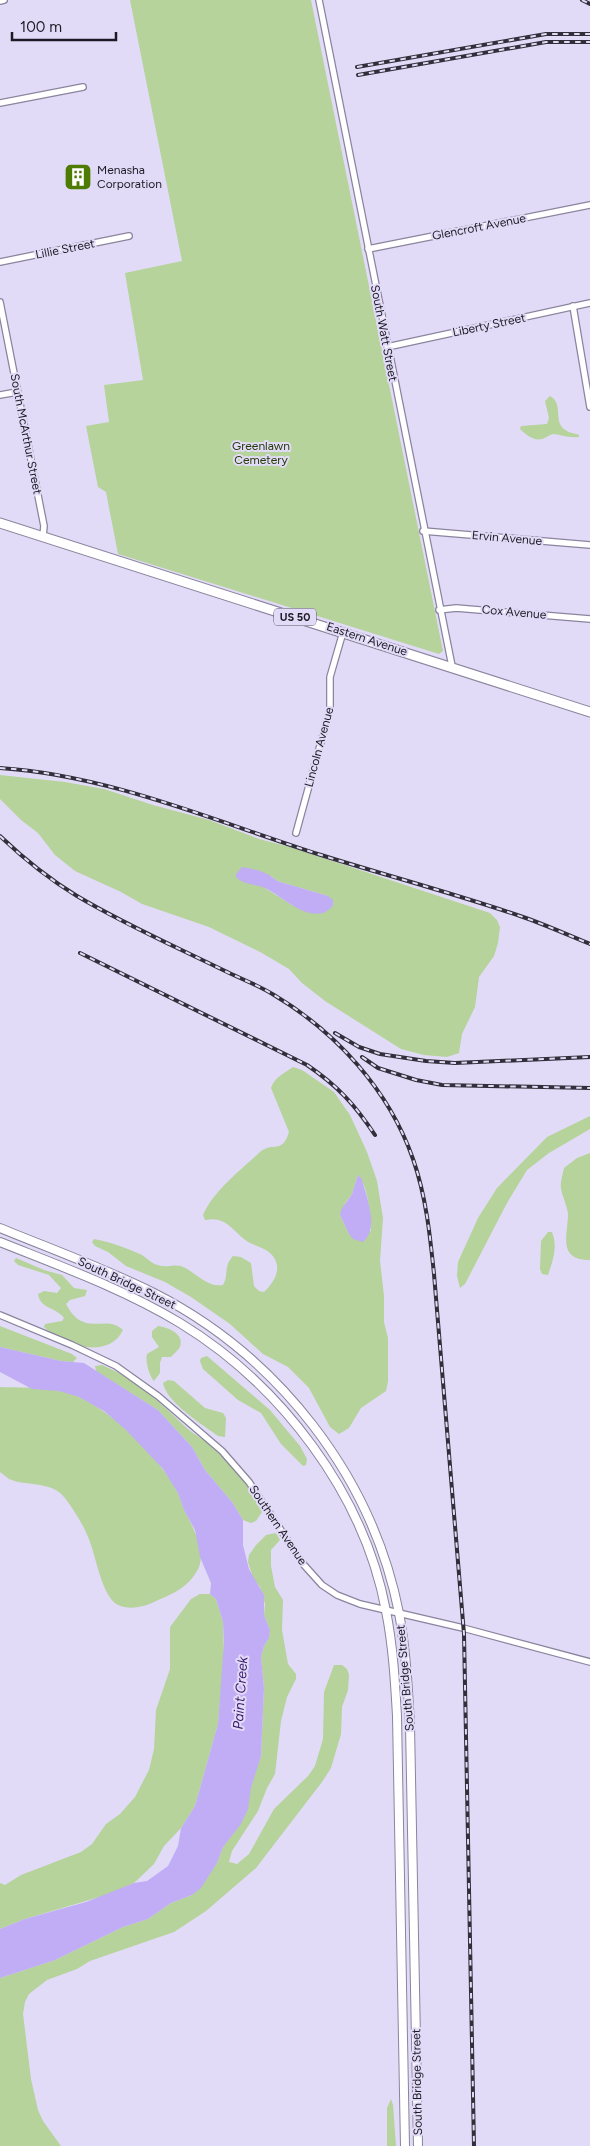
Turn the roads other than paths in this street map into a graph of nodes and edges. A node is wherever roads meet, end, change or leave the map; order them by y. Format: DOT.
graph roads {
  1 [pos="4,0"];
  2 [pos="319,0"];
  3 [pos="0,1"];
  4 [pos="83,87"];
  5 [pos="0,103"];
  6 [pos="590,205"];
  7 [pos="129,236"];
  8 [pos="368,250"];
  9 [pos="0,262"];
  10 [pos="0,302"];
  11 [pos="590,303"];
  12 [pos="573,306"];
  13 [pos="387,348"];
  14 [pos="17,392"];
  15 [pos="0,395"];
  16 [pos="590,407"];
  17 [pos="0,522"];
  18 [pos="423,531"];
  19 [pos="43,536"];
  20 [pos="590,545"];
  21 [pos="439,610"];
  22 [pos="590,619"];
  23 [pos="343,632"];
  24 [pos="452,666"];
  25 [pos="590,712"];
  26 [pos="296,833"];
  27 [pos="0,1228"];
  28 [pos="0,1242"];
  29 [pos="0,1315"];
  30 [pos="386,1609"];
  31 [pos="399,1613"];
  32 [pos="590,1662"];
  33 [pos="405,2146"];
  34 [pos="418,2146"];
  1 -- 3 [label="street"];
  2 -- 8 [label="street, South Watt Street"];
  4 -- 5 [label="street"];
  6 -- 8 [label="street, Glencroft Avenue"];
  7 -- 9 [label="street, Lillie Street"];
  8 -- 13 [label="street, South Watt Street"];
  10 -- 14 [label="street, South McArthur Street"];
  11 -- 12 [label="street, Liberty Street"];
  12 -- 13 [label="street, Liberty Street"];
  12 -- 16 [label="street"];
  13 -- 18 [label="street, South Watt Street"];
  14 -- 15 [label="street"];
  14 -- 19 [label="street, South McArthur Street"];
  17 -- 19 [label="main road, Eastern Avenue / US 50"];
  18 -- 20 [label="street, Ervin Avenue"];
  18 -- 21 [label="street, South Watt Street"];
  19 -- 23 [label="main road, Eastern Avenue / US 50"];
  21 -- 22 [label="street, Cox Avenue"];
  21 -- 24 [label="street, South Watt Street"];
  23 -- 24 [label="main road, Eastern Avenue / US 50"];
  23 -- 26 [label="street, Lincoln Avenue"];
  24 -- 25 [label="main road, Eastern Avenue / US 50"];
  27 -- 31 [label="main road, South Bridge Street"];
  28 -- 30 [label="main road, South Bridge Street"];
  29 -- 30 [label="street, Southern Avenue"];
  30 -- 31 [label="street, Southern Avenue"];
  30 -- 33 [label="main road, South Bridge Street"];
  31 -- 32 [label="street, Southern Avenue"];
  31 -- 34 [label="main road, South Bridge Street"];
}
